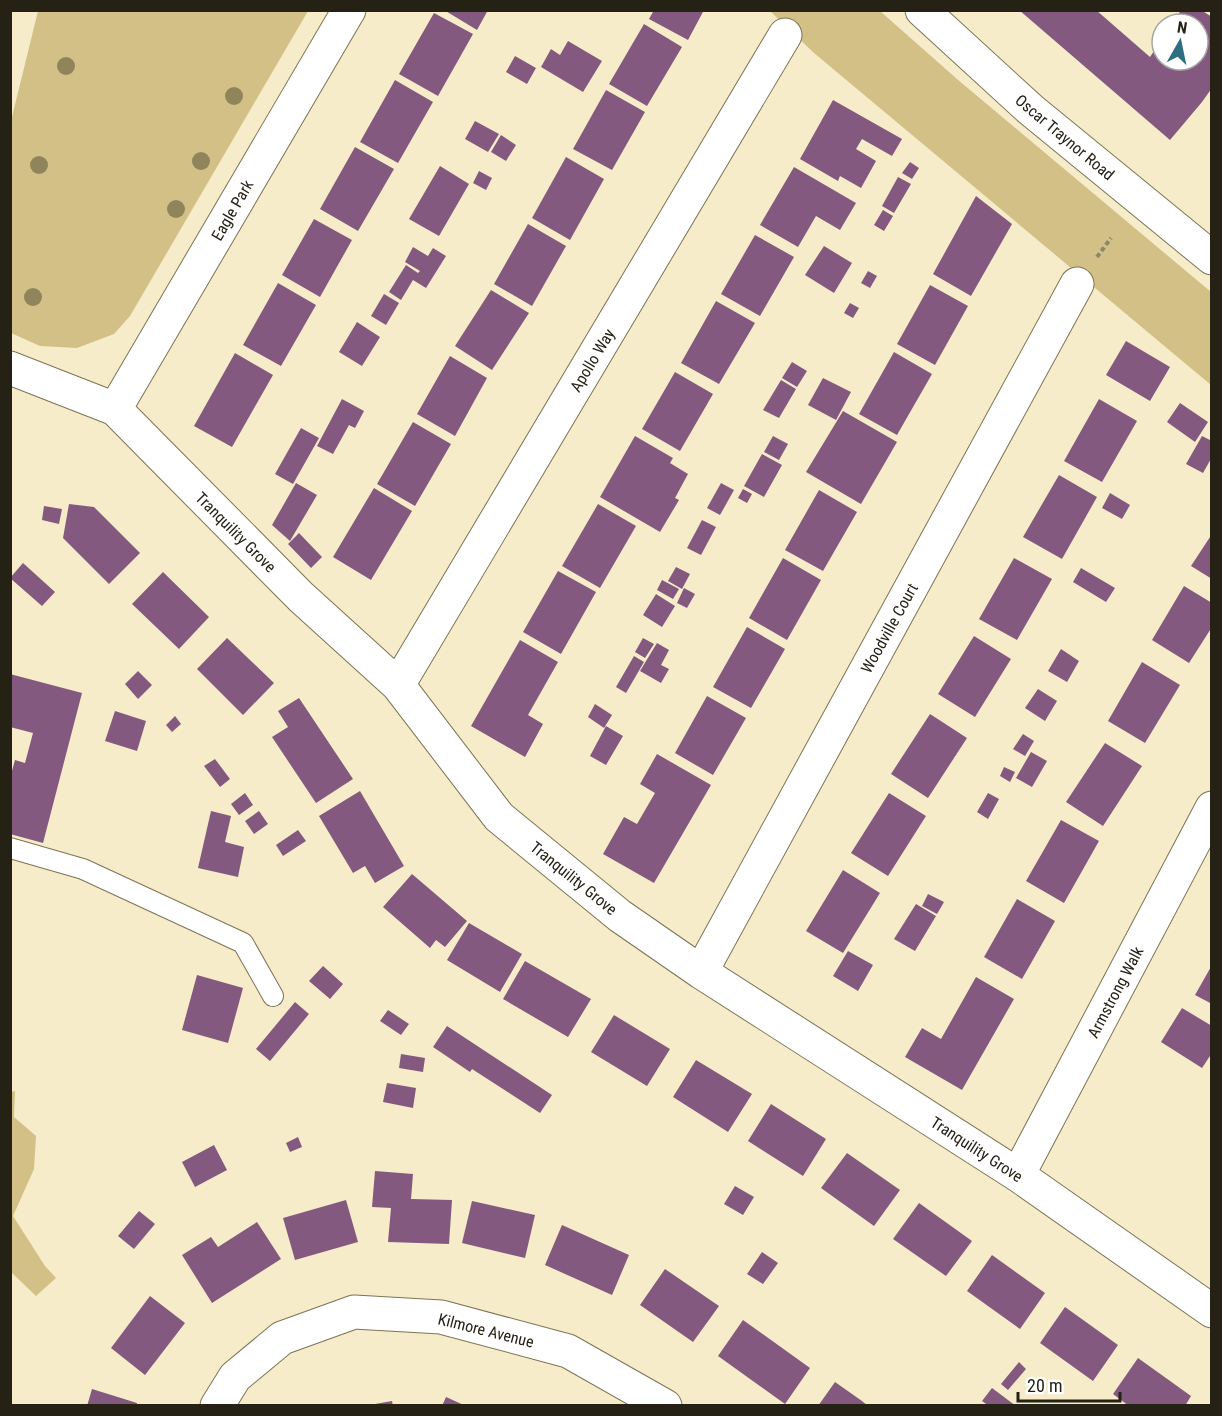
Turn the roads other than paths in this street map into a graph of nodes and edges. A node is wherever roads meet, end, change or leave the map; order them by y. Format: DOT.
graph roads {
  1 [pos="349,10"];
  2 [pos="922,10"];
  3 [pos="785,35"];
  4 [pos="1212,258"];
  5 [pos="1077,284"];
  6 [pos="10,368"];
  7 [pos="115,410"];
  8 [pos="398,685"];
  9 [pos="1212,808"];
  10 [pos="10,848"];
  11 [pos="701,972"];
  12 [pos="273,996"];
  13 [pos="1017,1175"];
  14 [pos="1212,1311"];
  15 [pos="217,1406"];
  16 [pos="666,1406"];
  1 -- 7 [label="street, Eagle Park"];
  2 -- 4 [label="street, Oscar Traynor Road"];
  3 -- 8 [label="street, Apollo Way"];
  5 -- 11 [label="street, Woodville Court"];
  6 -- 7 [label="street, Tranquility Grove"];
  7 -- 8 [label="street, Tranquility Grove"];
  8 -- 11 [label="street, Tranquility Grove"];
  9 -- 13 [label="street, Armstrong Walk"];
  10 -- 12 [label="lane"];
  11 -- 13 [label="street, Tranquility Grove"];
  13 -- 14 [label="street, Tranquility Grove"];
  15 -- 16 [label="street, Kilmore Avenue"];
}
